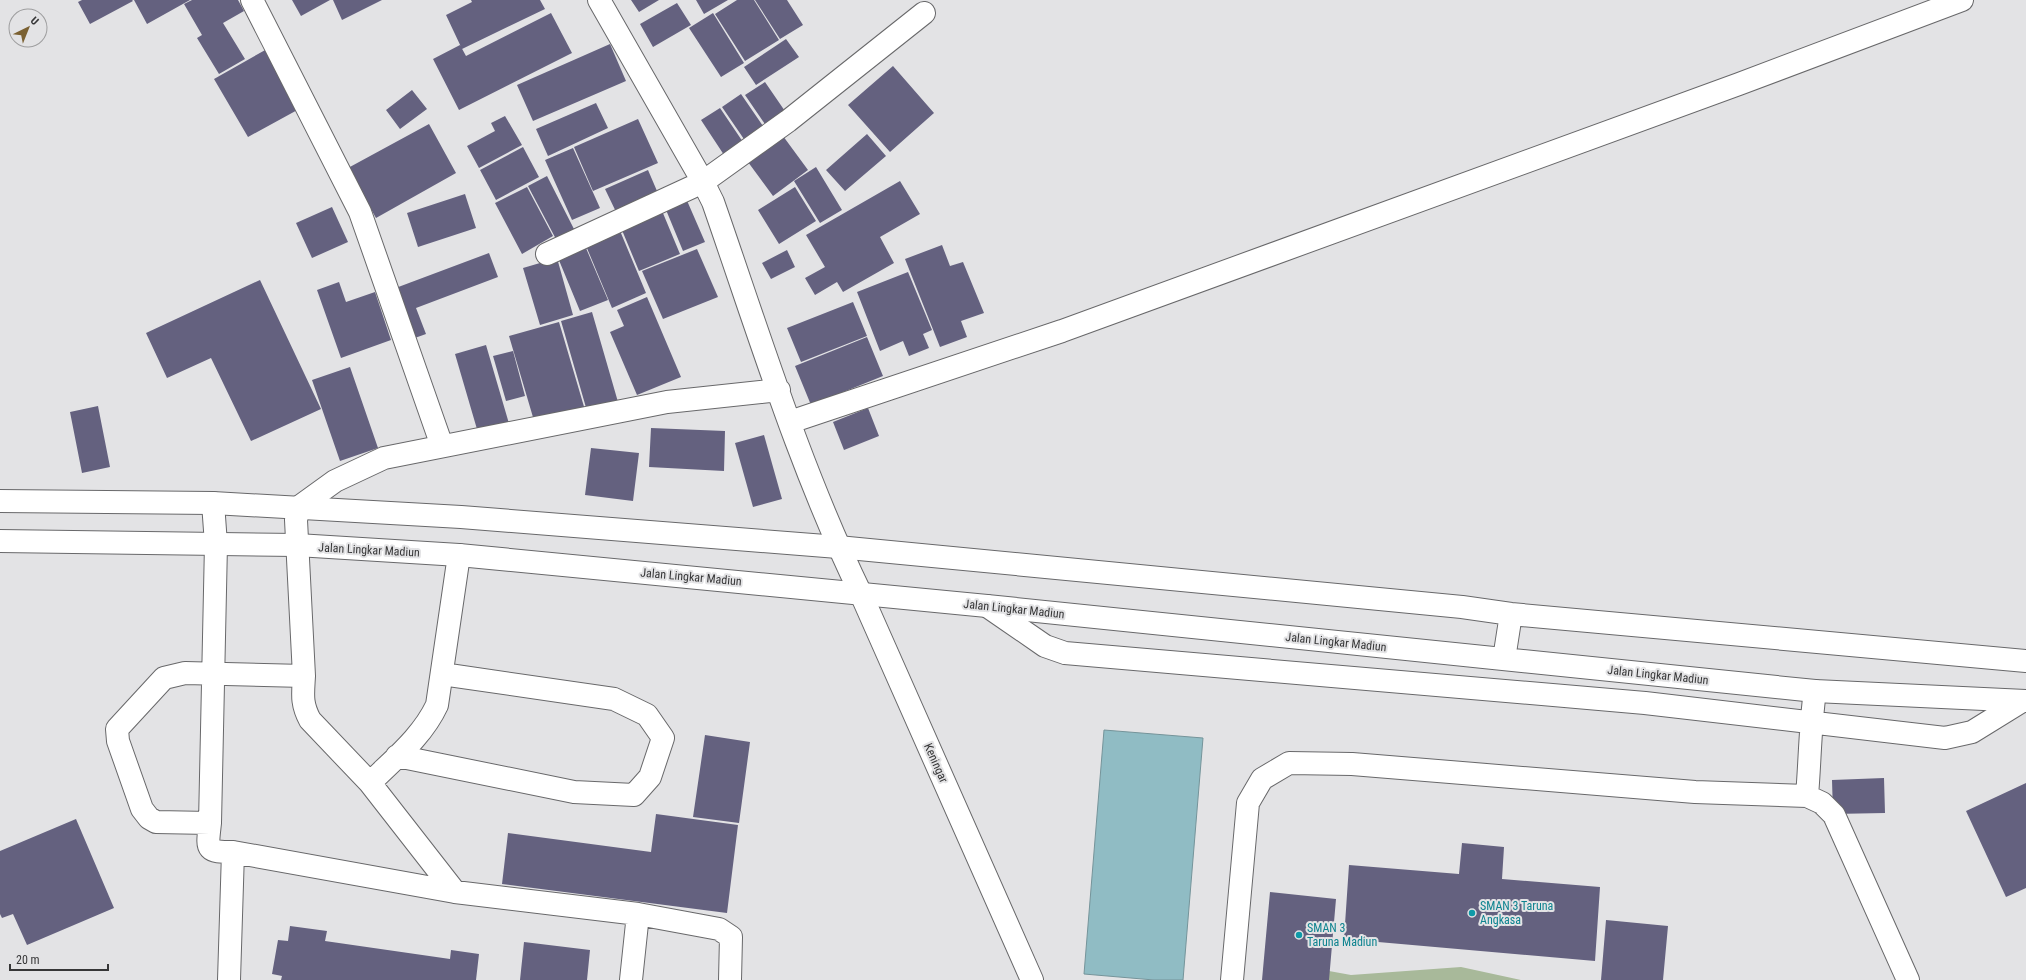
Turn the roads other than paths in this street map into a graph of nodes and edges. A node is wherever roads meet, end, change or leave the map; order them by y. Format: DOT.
graph roads {
  1 [pos="252,0"];
  2 [pos="599,0"];
  3 [pos="1962,0"];
  4 [pos="924,13"];
  5 [pos="703,182"];
  6 [pos="547,254"];
  7 [pos="778,390"];
  8 [pos="790,422"];
  9 [pos="442,446"];
  10 [pos="0,500"];
  11 [pos="212,503"];
  12 [pos="299,507"];
  13 [pos="0,541"];
  14 [pos="216,544"];
  15 [pos="297,545"];
  16 [pos="838,547"];
  17 [pos="460,555"];
  18 [pos="861,594"];
  19 [pos="988,606"];
  20 [pos="1511,614"];
  21 [pos="1504,659"];
  22 [pos="2026,661"];
  23 [pos="442,674"];
  24 [pos="214,675"];
  25 [pos="304,676"];
  26 [pos="1815,691"];
  27 [pos="2024,701"];
  28 [pos="1810,722"];
  29 [pos="397,756"];
  30 [pos="370,783"];
  31 [pos="1806,796"];
  32 [pos="210,823"];
  33 [pos="234,852"];
  34 [pos="455,892"];
  35 [pos="638,914"];
  36 [pos="229,980"];
  37 [pos="631,980"];
  38 [pos="730,980"];
  39 [pos="1032,980"];
  40 [pos="1232,980"];
  41 [pos="1908,980"];
  1 -- 9 [label="main road"];
  2 -- 5 [label="main road, Keningar"];
  3 -- 8 [label="main road"];
  4 -- 5 [label="main road"];
  5 -- 6 [label="main road"];
  5 -- 7 [label="main road, Keningar"];
  7 -- 8 [label="main road, Keningar"];
  7 -- 9 [label="main road"];
  8 -- 16 [label="main road, Keningar"];
  9 -- 12 [label="main road"];
  10 -- 11 [label="main road"];
  11 -- 12 [label="main road"];
  11 -- 14 [label="main road"];
  12 -- 15 [label="main road"];
  12 -- 16 [label="main road"];
  13 -- 14 [label="main road, Jalan Lingkar Madiun"];
  14 -- 15 [label="main road, Jalan Lingkar Madiun"];
  14 -- 24 [label="main road"];
  15 -- 17 [label="main road, Jalan Lingkar Madiun"];
  15 -- 25 [label="main road"];
  16 -- 18 [label="main road, Keningar"];
  16 -- 20 [label="main road"];
  17 -- 18 [label="main road, Jalan Lingkar Madiun"];
  17 -- 23 [label="main road"];
  18 -- 19 [label="main road, Jalan Lingkar Madiun"];
  18 -- 39 [label="main road, Keningar"];
  19 -- 21 [label="main road, Jalan Lingkar Madiun"];
  19 -- 28 [label="main road"];
  20 -- 21 [label="main road"];
  20 -- 22 [label="main road"];
  21 -- 26 [label="main road, Jalan Lingkar Madiun"];
  23 -- 29 [label="main road"];
  23 -- 29 [label="main road"];
  24 -- 25 [label="main road"];
  24 -- 32 [label="main road"];
  24 -- 32 [label="main road"];
  25 -- 30 [label="main road"];
  26 -- 27 [label="main road, Jalan Lingkar Madiun"];
  26 -- 28 [label="main road"];
  27 -- 28 [label="main road"];
  28 -- 31 [label="main road"];
  29 -- 30 [label="main road"];
  30 -- 34 [label="main road"];
  31 -- 40 [label="main road"];
  31 -- 41 [label="main road"];
  32 -- 33 [label="main road"];
  33 -- 34 [label="main road"];
  33 -- 36 [label="main road"];
  34 -- 35 [label="main road"];
  35 -- 37 [label="main road"];
  35 -- 38 [label="main road"];
}
